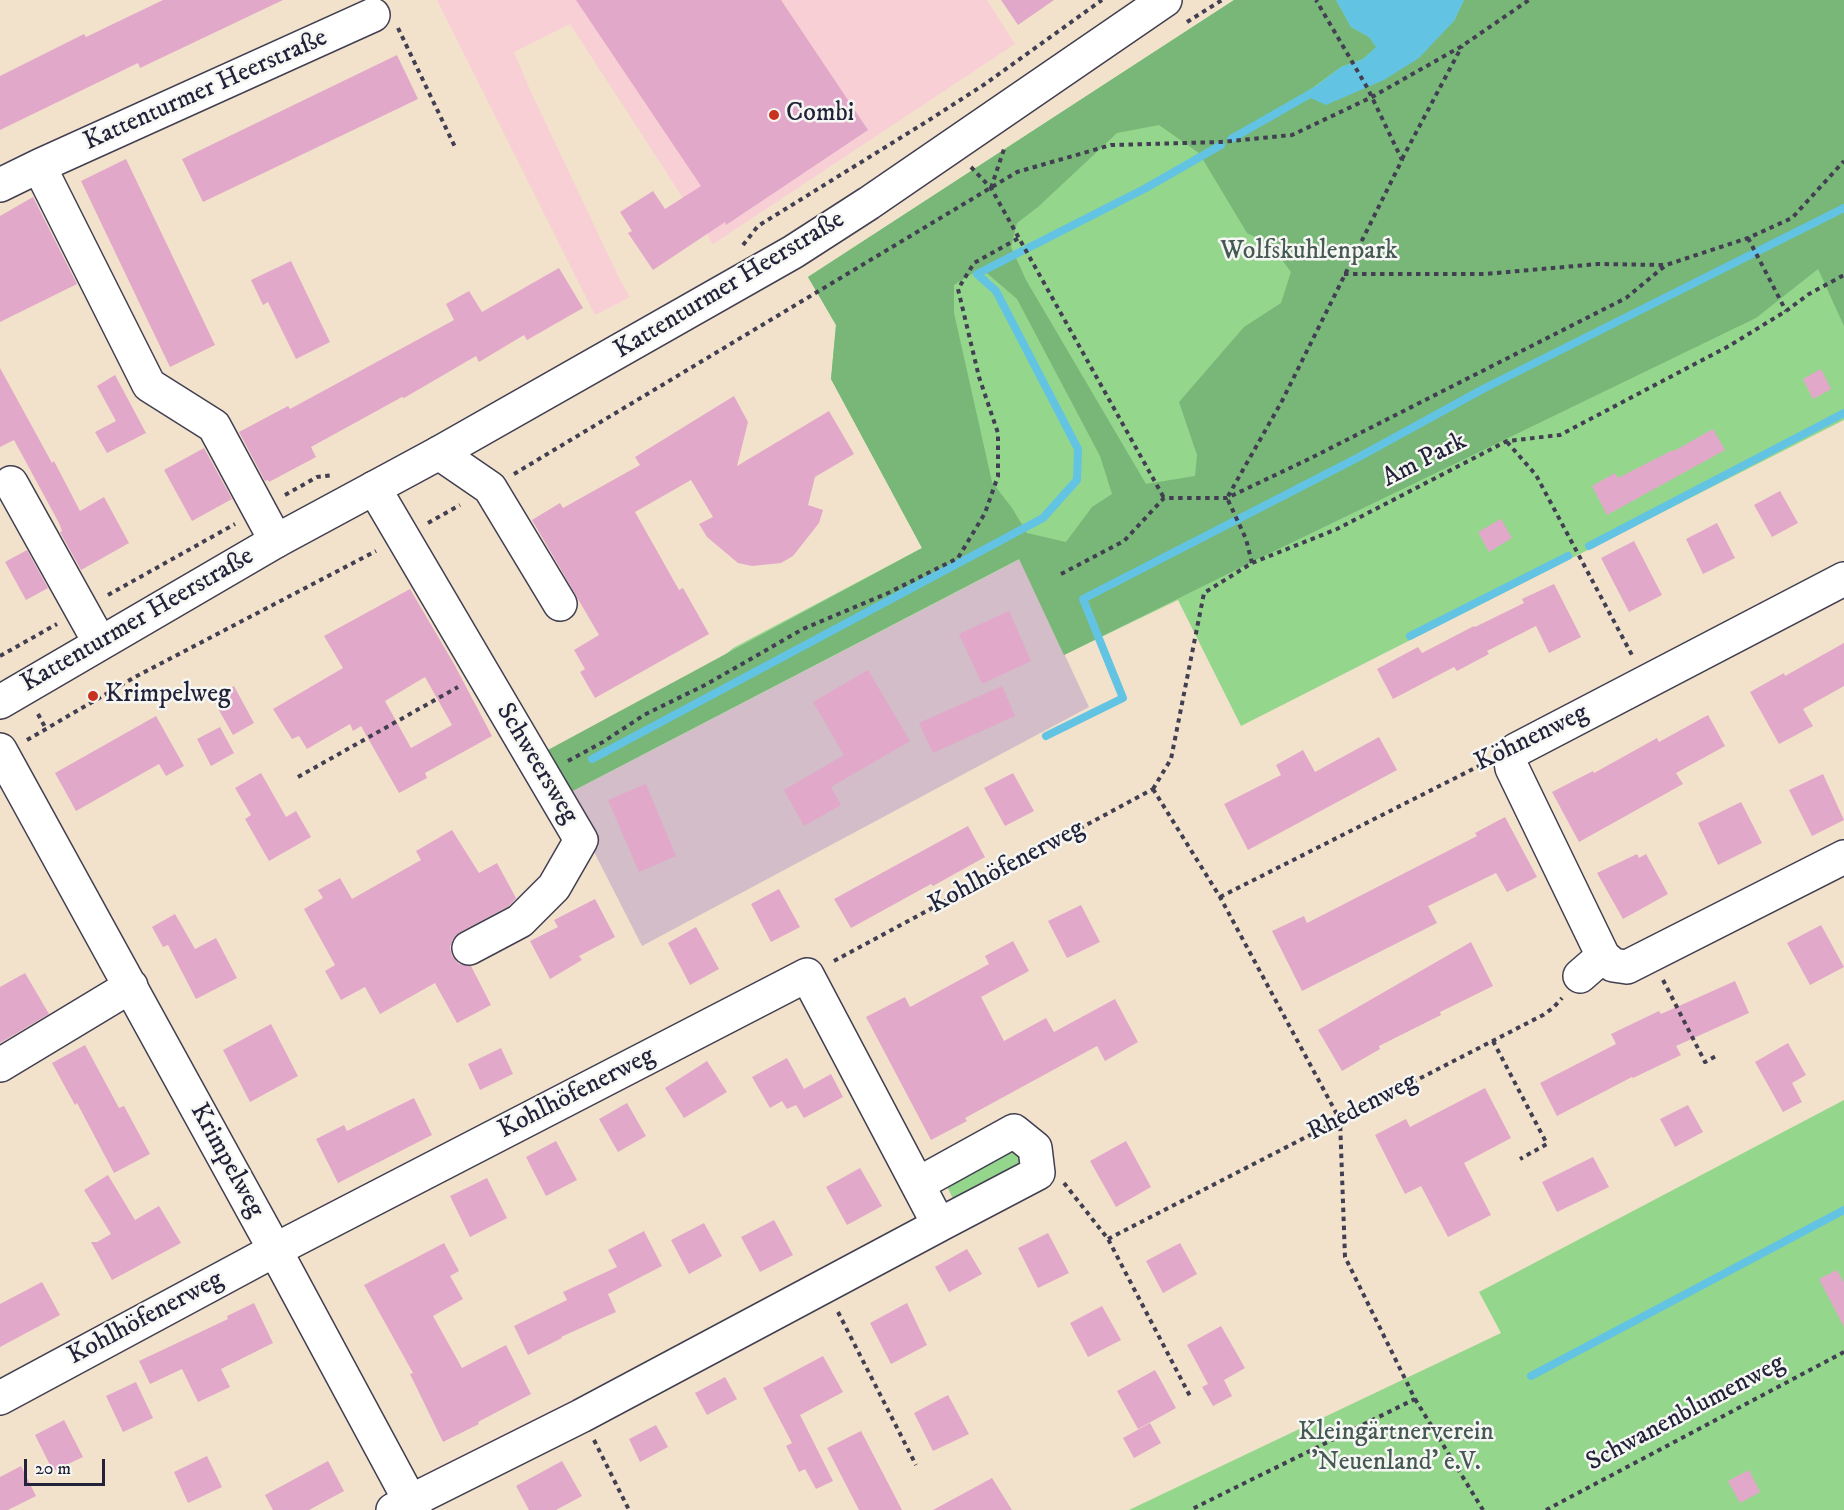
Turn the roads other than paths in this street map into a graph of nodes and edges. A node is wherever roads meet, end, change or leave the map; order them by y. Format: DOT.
graph roads {
  1 [pos="1165,0"];
  2 [pos="383,16"];
  3 [pos="39,166"];
  4 [pos="0,185"];
  5 [pos="439,453"];
  6 [pos="11,483"];
  7 [pos="374,488"];
  8 [pos="276,541"];
  9 [pos="1844,579"];
  10 [pos="560,604"];
  11 [pos="100,643"];
  12 [pos="0,702"];
  13 [pos="1,752"];
  14 [pos="1844,857"];
  15 [pos="469,948"];
  16 [pos="131,986"];
  17 [pos="0,1065"];
  18 [pos="918,1184"];
  19 [pos="939,1225"];
  20 [pos="275,1250"];
  21 [pos="0,1398"];
  22 [pos="406,1507"];
  1 -- 5 [label="street, Kattenturmer Heerstraße"];
  2 -- 3 [label="street, Kattenturmer Heerstraße"];
  3 -- 4 [label="street, Kattenturmer Heerstraße"];
  3 -- 8 [label="street, Kattenturmer Heerstraße"];
  5 -- 7 [label="street, Kattenturmer Heerstraße"];
  5 -- 10 [label="street"];
  6 -- 11 [label="street"];
  7 -- 8 [label="street, Kattenturmer Heerstraße"];
  7 -- 15 [label="street, Schweersweg"];
  8 -- 11 [label="street, Kattenturmer Heerstraße"];
  9 -- 14 [label="street, Köhnenweg"];
  11 -- 12 [label="street, Kattenturmer Heerstraße"];
  13 -- 16 [label="street, Krimpelweg"];
  16 -- 17 [label="street"];
  16 -- 20 [label="street, Krimpelweg"];
  18 -- 19 [label="street"];
  18 -- 19 [label="street"];
  18 -- 20 [label="street, Kohlhöfenerweg"];
  19 -- 22 [label="street"];
  20 -- 21 [label="street, Kohlhöfenerweg"];
  20 -- 22 [label="street, Krimpelweg"];
}
